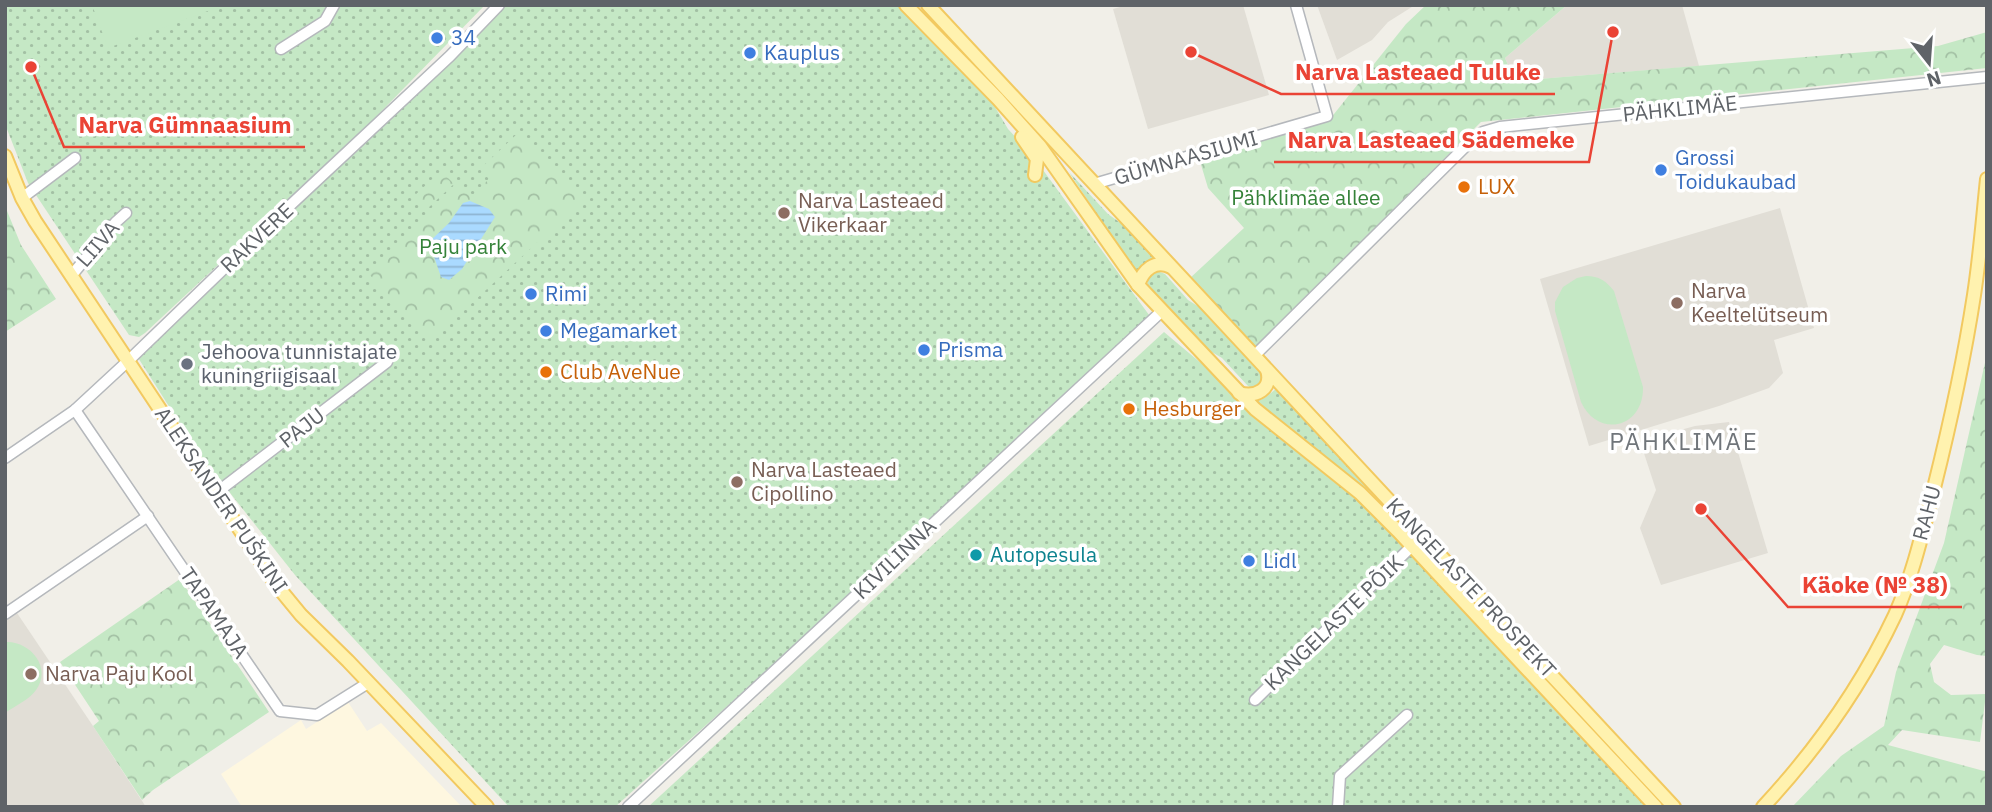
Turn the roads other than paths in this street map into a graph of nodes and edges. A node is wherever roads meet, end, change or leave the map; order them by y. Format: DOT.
graph roads {
  1 [pos="334,5"];
  2 [pos="499,5"];
  3 [pos="906,5"];
  4 [pos="928,5"];
  5 [pos="1296,5"];
  6 [pos="281,49"];
  7 [pos="1987,77"];
  8 [pos="998,99"];
  9 [pos="1066,155"];
  10 [pos="5,156"];
  11 [pos="75,158"];
  12 [pos="1052,162"];
  13 [pos="1035,175"];
  14 [pos="1987,179"];
  15 [pos="1094,184"];
  16 [pos="22,198"];
  17 [pos="126,213"];
  18 [pos="1172,267"];
  19 [pos="71,276"];
  20 [pos="1138,285"];
  21 [pos="1162,311"];
  22 [pos="1254,356"];
  23 [pos="128,361"];
  24 [pos="387,362"];
  25 [pos="1267,370"];
  26 [pos="1239,393"];
  27 [pos="75,410"];
  28 [pos="5,458"];
  29 [pos="216,493"];
  30 [pos="148,516"];
  31 [pos="1412,546"];
  32 [pos="5,614"];
  33 [pos="368,683"];
  34 [pos="1255,700"];
  35 [pos="1406,715"];
  36 [pos="487,807"];
  37 [pos="628,807"];
  38 [pos="1338,807"];
  39 [pos="1656,807"];
  40 [pos="1674,807"];
  41 [pos="1763,807"];
  1 -- 6 [label="street"];
  2 -- 23 [label="street, RAKVERE"];
  3 -- 8 [label="main road, KANGELASTE PROSPEKT"];
  4 -- 9 [label="main road, KANGELASTE PROSPEKT"];
  5 -- 15 [label="street, GÜMNAASIUMI"];
  7 -- 22 [label="street, PÄHKLIMÄE"];
  8 -- 12 [label="main road, KANGELASTE PROSPEKT"];
  8 -- 13 [label="main road"];
  9 -- 12 [label="main road"];
  9 -- 15 [label="main road, KANGELASTE PROSPEKT"];
  10 -- 16 [label="main road, ALEKSANDER PUŠKINI"];
  11 -- 16 [label="street"];
  12 -- 20 [label="main road, KANGELASTE PROSPEKT"];
  14 -- 41 [label="main road, RAHU"];
  15 -- 18 [label="main road, KANGELASTE PROSPEKT"];
  16 -- 19 [label="main road, ALEKSANDER PUŠKINI"];
  17 -- 19 [label="street, LIIVA"];
  18 -- 20 [label="main road"];
  18 -- 22 [label="main road, KANGELASTE PROSPEKT"];
  19 -- 23 [label="main road, ALEKSANDER PUŠKINI"];
  20 -- 21 [label="main road, KANGELASTE PROSPEKT"];
  21 -- 26 [label="main road, KANGELASTE PROSPEKT"];
  21 -- 37 [label="street, KIVILINNA"];
  22 -- 25 [label="main road, KANGELASTE PROSPEKT"];
  23 -- 27 [label="street, RAKVERE"];
  23 -- 29 [label="main road, ALEKSANDER PUŠKINI"];
  24 -- 29 [label="street, PAJU"];
  25 -- 26 [label="main road"];
  25 -- 40 [label="main road, KANGELASTE PROSPEKT"];
  26 -- 31 [label="main road, KANGELASTE PROSPEKT"];
  27 -- 28 [label="street, RAKVERE"];
  27 -- 30 [label="street, TAPAMAJA"];
  29 -- 33 [label="main road, ALEKSANDER PUŠKINI"];
  30 -- 32 [label="street"];
  30 -- 33 [label="street, TAPAMAJA"];
  31 -- 34 [label="street, KANGELASTE PÕIK"];
  31 -- 39 [label="main road, KANGELASTE PROSPEKT"];
  33 -- 36 [label="main road, ALEKSANDER PUŠKINI"];
  35 -- 38 [label="street"];
}
